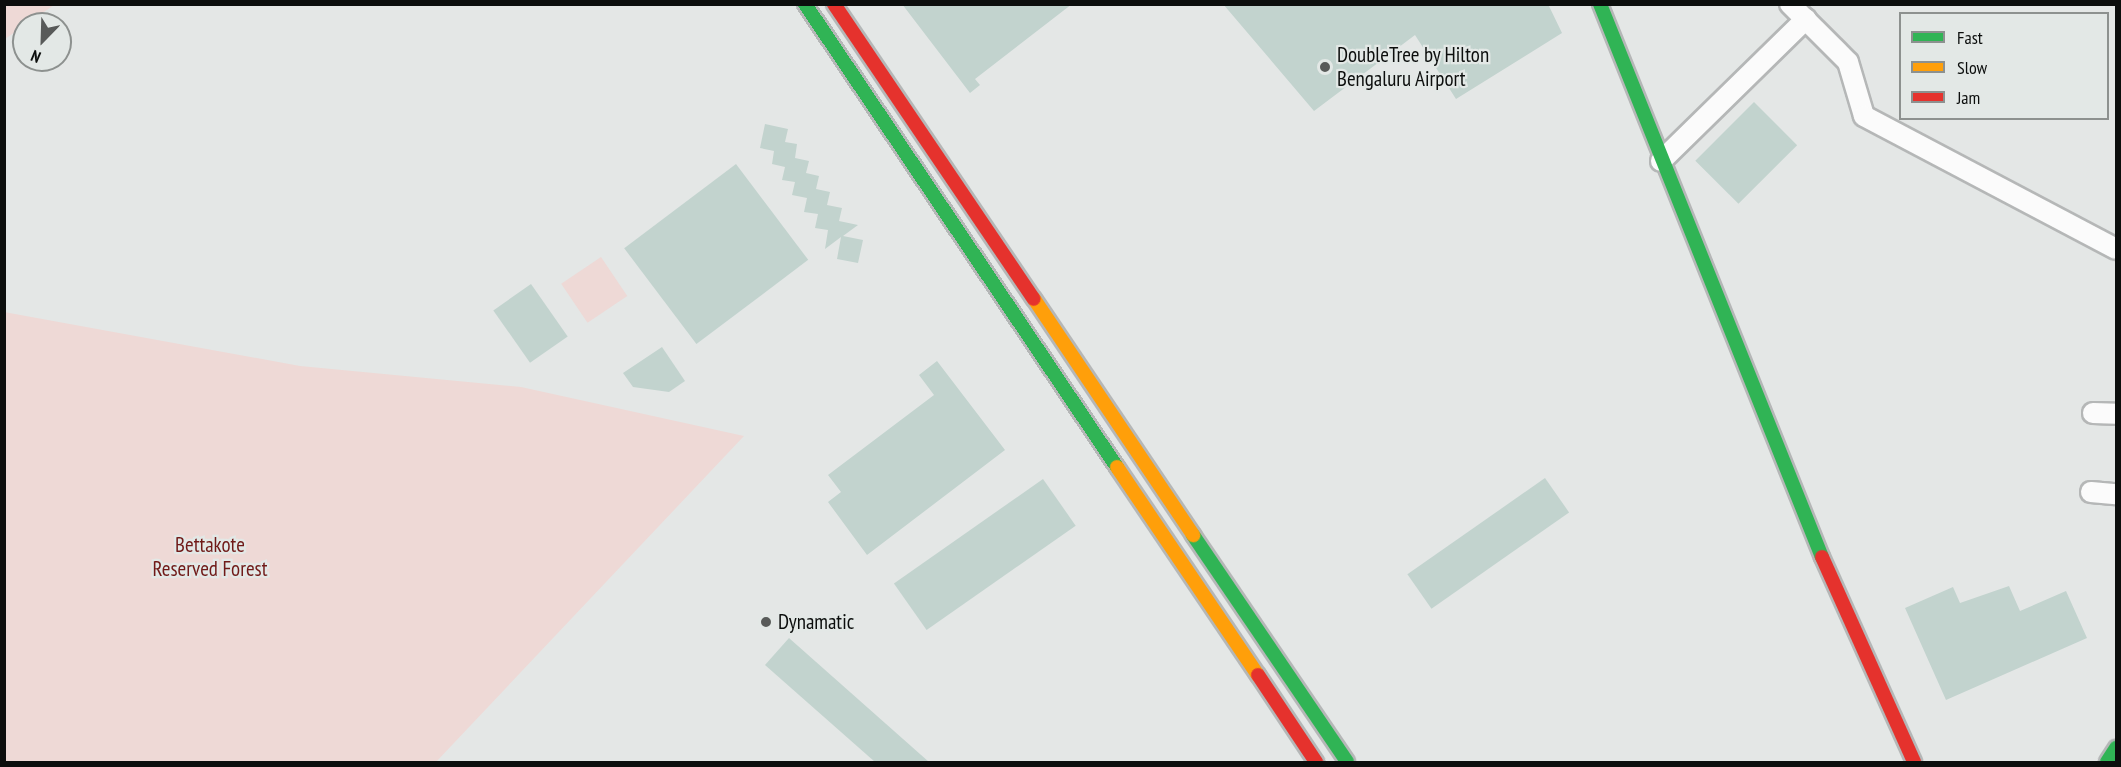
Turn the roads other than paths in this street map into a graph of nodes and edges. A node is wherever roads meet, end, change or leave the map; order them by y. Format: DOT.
graph roads {
  1 [pos="805,4"];
  2 [pos="834,4"];
  3 [pos="1600,4"];
  4 [pos="1790,4"];
  5 [pos="1806,19"];
  6 [pos="1660,161"];
  7 [pos="2116,249"];
  8 [pos="2093,413"];
  9 [pos="2116,414"];
  10 [pos="2091,492"];
  11 [pos="2116,494"];
  12 [pos="2116,748"];
  13 [pos="1316,762"];
  14 [pos="1347,762"];
  15 [pos="1914,762"];
  16 [pos="2107,762"];
  1 -- 13 [label="street"];
  2 -- 14 [label="street"];
  3 -- 6 [label="street"];
  4 -- 5 [label="street"];
  5 -- 6 [label="street"];
  5 -- 7 [label="street"];
  6 -- 15 [label="street"];
  8 -- 9 [label="street"];
  10 -- 11 [label="street"];
  12 -- 16 [label="street"];
}
